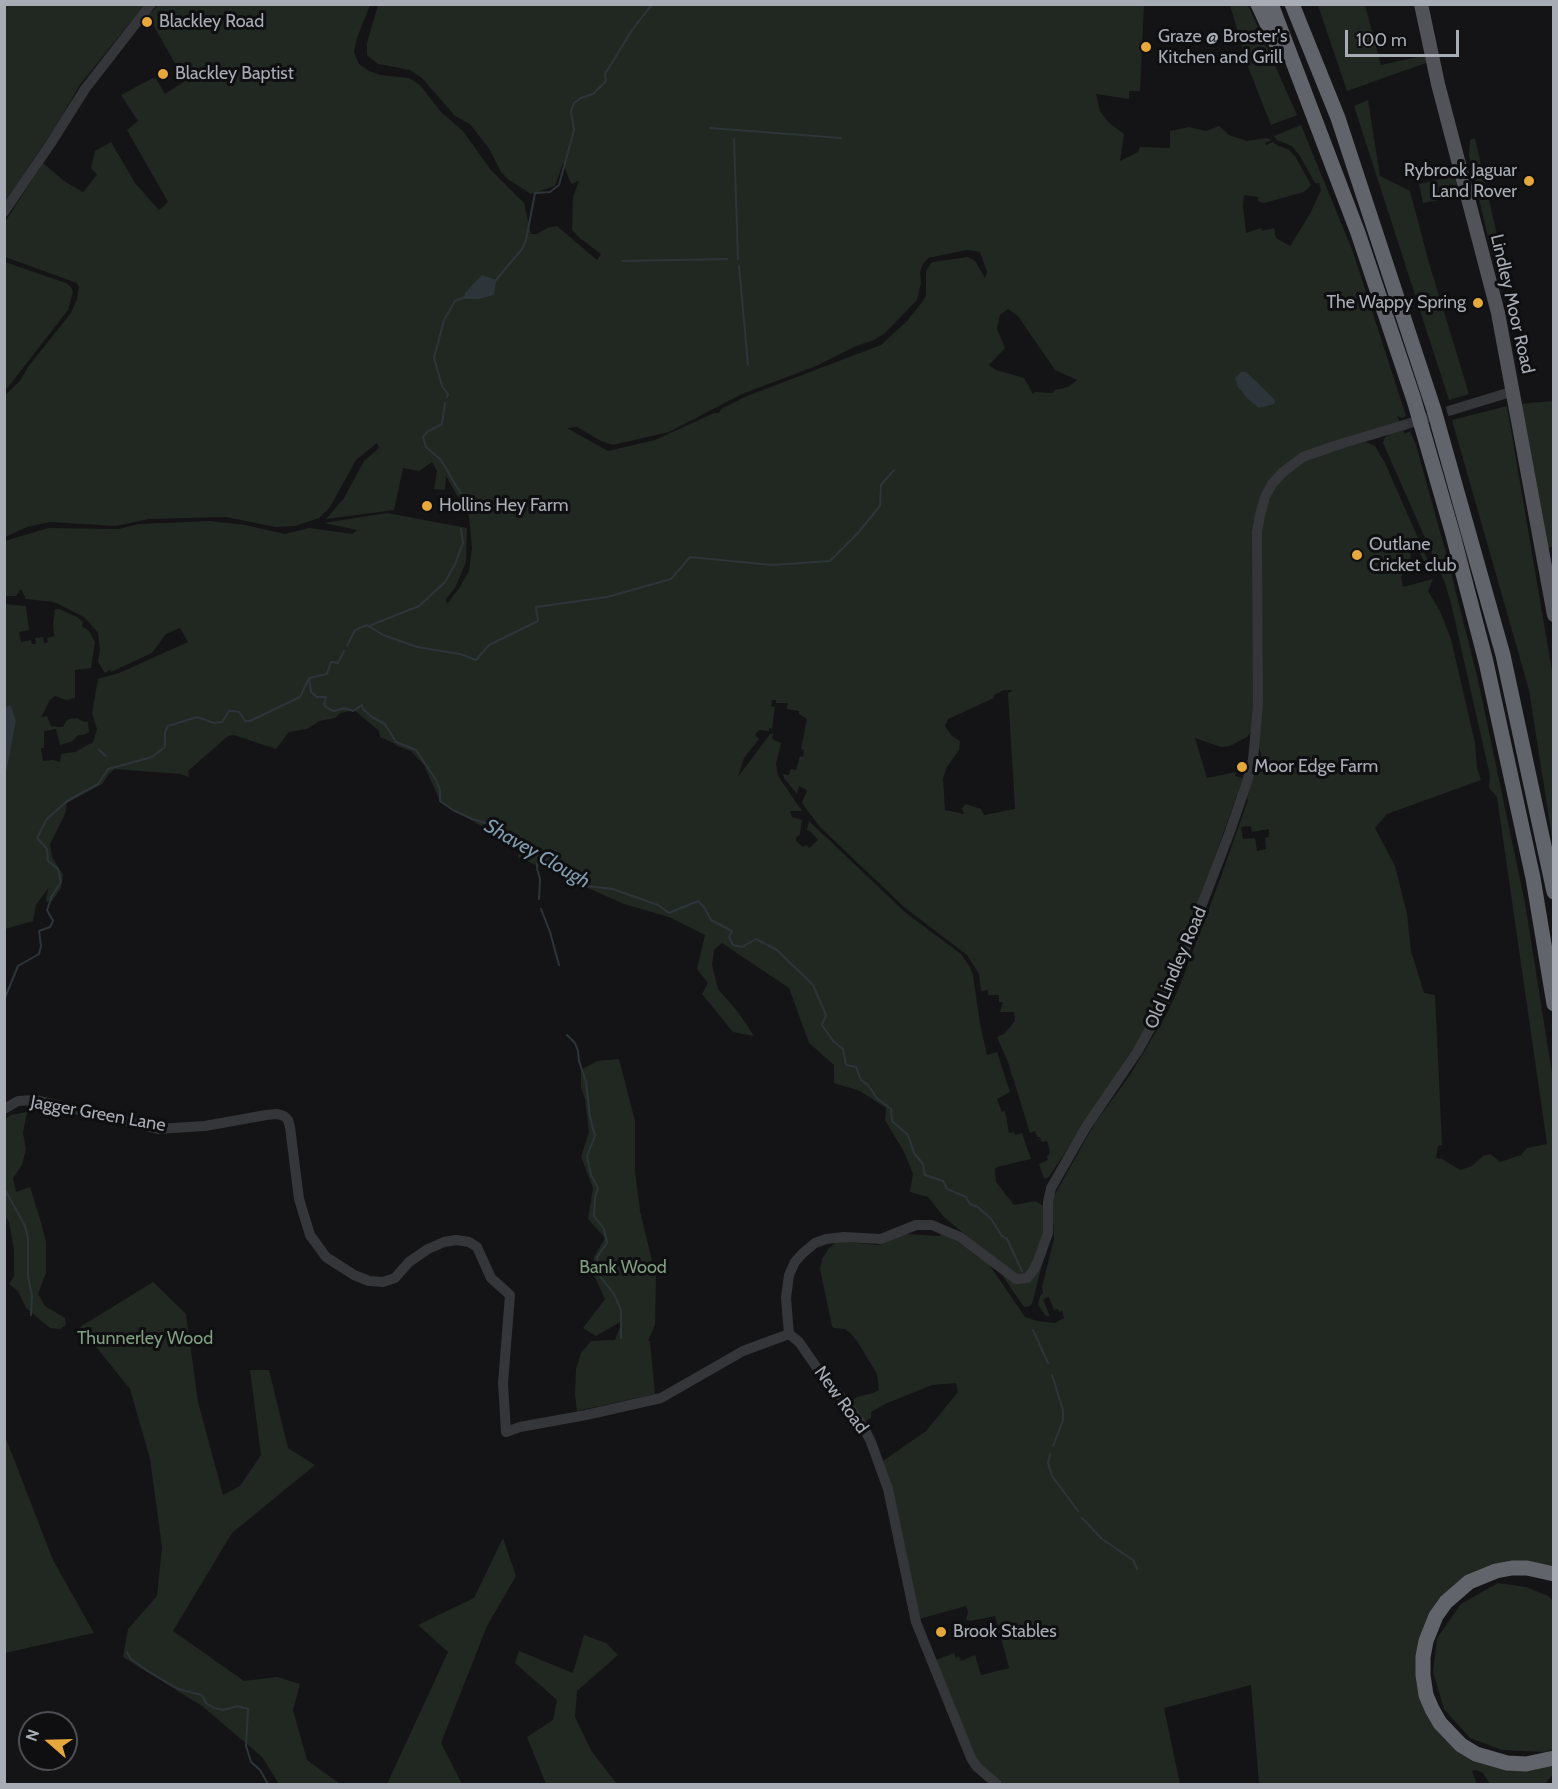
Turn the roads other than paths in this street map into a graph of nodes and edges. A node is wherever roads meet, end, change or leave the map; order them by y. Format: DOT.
graph roads {
  1 [pos="151,4"];
  2 [pos="1258,4"];
  3 [pos="1271,4"];
  4 [pos="1292,4"];
  5 [pos="1303,4"];
  6 [pos="1421,4"];
  7 [pos="1338,118"];
  8 [pos="1325,143"];
  9 [pos="4,212"];
  10 [pos="1514,391"];
  11 [pos="1452,410"];
  12 [pos="1404,425"];
  13 [pos="1554,615"];
  14 [pos="1554,892"];
  15 [pos="1554,1004"];
  16 [pos="4,1109"];
  17 [pos="789,1334"];
  18 [pos="1554,1574"];
  19 [pos="1554,1758"];
  20 [pos="997,1785"];
  1 -- 9 [label="street"];
  2 -- 8 [label="highway"];
  3 -- 8 [label="highway"];
  4 -- 7 [label="highway"];
  5 -- 7 [label="highway"];
  6 -- 10 [label="main road, Lindley Moor Road"];
  7 -- 14 [label="highway"];
  8 -- 15 [label="highway"];
  10 -- 11 [label="street"];
  10 -- 13 [label="main road, Lindley Moor Road"];
  12 -- 17 [label="street, Old Lindley Road"];
  16 -- 17 [label="street, Jagger Green Lane"];
  17 -- 20 [label="street, New Road"];
  18 -- 19 [label="highway"];
}
